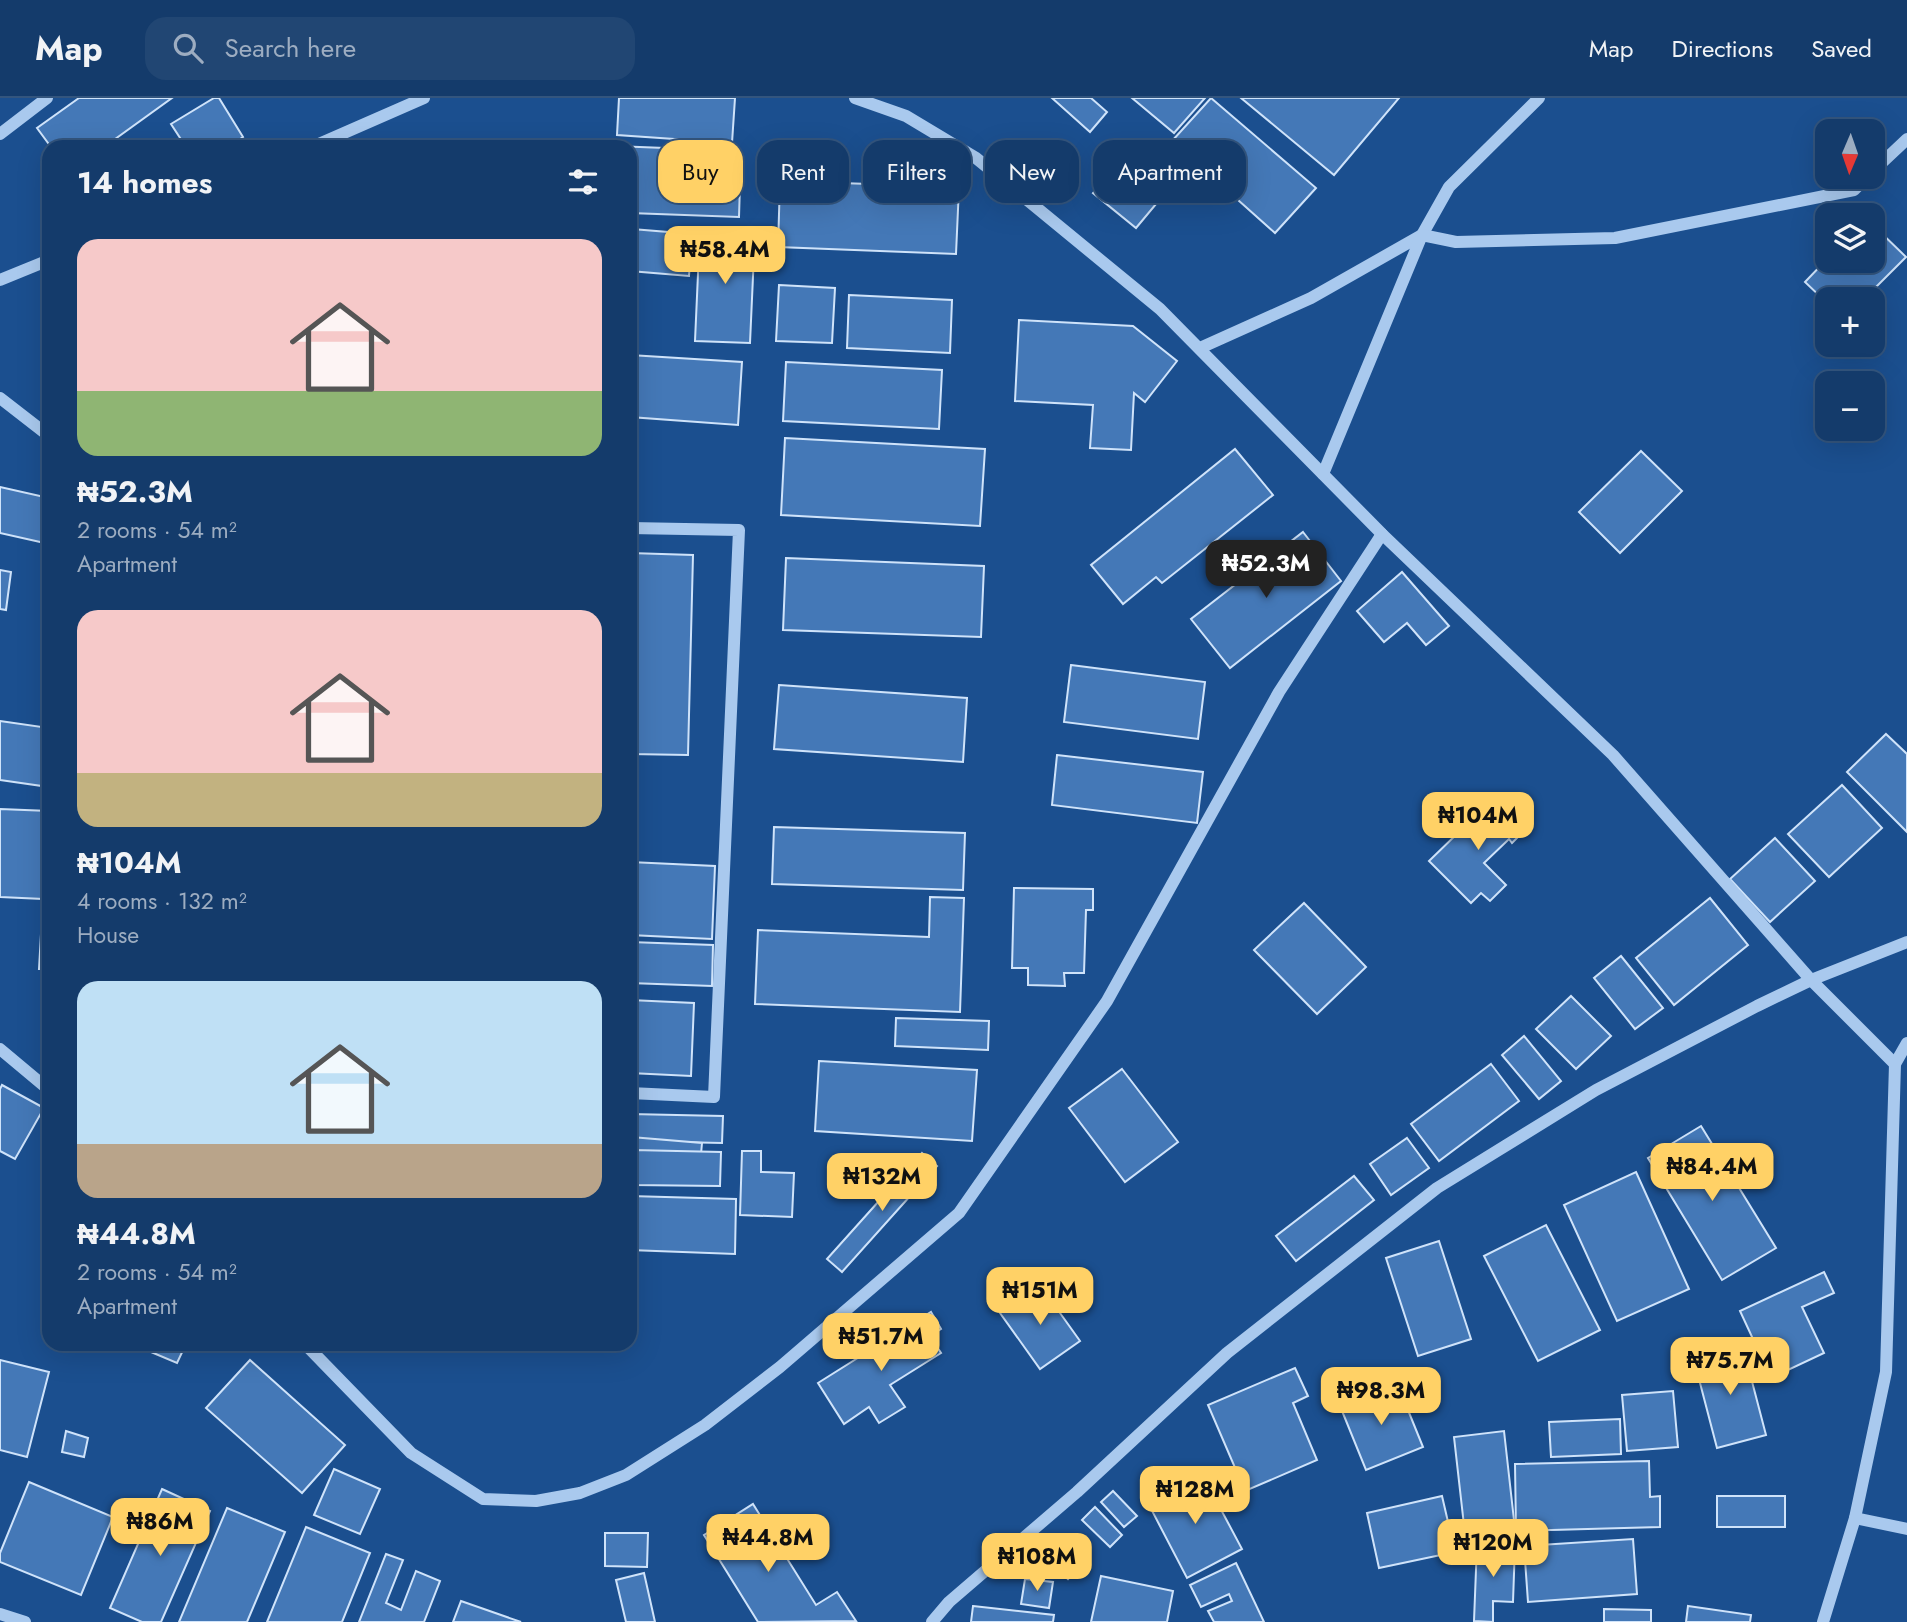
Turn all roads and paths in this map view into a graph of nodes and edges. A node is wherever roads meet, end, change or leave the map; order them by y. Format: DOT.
graph roads {
  1 [pos="47,98"];
  2 [pos="424,98"];
  3 [pos="855,98"];
  4 [pos="1539,98"];
  5 [pos="0,134"];
  6 [pos="1907,139"];
  7 [pos="328,140"];
  8 [pos="1885,160"];
  9 [pos="1855,189"];
  10 [pos="1423,235"];
  11 [pos="42,263"];
  12 [pos="0,280"];
  13 [pos="1200,348"];
  14 [pos="0,398"];
  15 [pos="42,431"];
  16 [pos="1323,474"];
  17 [pos="637,528"];
  18 [pos="1381,534"];
  19 [pos="1907,942"];
  20 [pos="1811,980"];
  21 [pos="1907,1043"];
  22 [pos="0,1049"];
  23 [pos="1895,1063"];
  24 [pos="42,1084"];
  25 [pos="637,1093"];
  26 [pos="312,1351"];
  27 [pos="1856,1518"];
  28 [pos="1907,1529"];
  29 [pos="0,1614"];
  30 [pos="25,1622"];
  31 [pos="932,1622"];
  32 [pos="1823,1622"];
  1 -- 5 [label="street"];
  2 -- 7 [label="street"];
  3 -- 13 [label="street"];
  4 -- 10 [label="street"];
  6 -- 8 [label="street"];
  9 -- 10 [label="street"];
  10 -- 13 [label="street"];
  10 -- 16 [label="street"];
  11 -- 12 [label="street"];
  13 -- 16 [label="street"];
  14 -- 15 [label="street"];
  16 -- 18 [label="street"];
  17 -- 25 [label="street"];
  18 -- 20 [label="street"];
  18 -- 26 [label="street"];
  19 -- 20 [label="street"];
  20 -- 23 [label="street"];
  20 -- 31 [label="street"];
  21 -- 23 [label="street"];
  22 -- 24 [label="street"];
  23 -- 27 [label="street"];
  27 -- 28 [label="street"];
  27 -- 32 [label="street"];
  29 -- 30 [label="street"];
}
